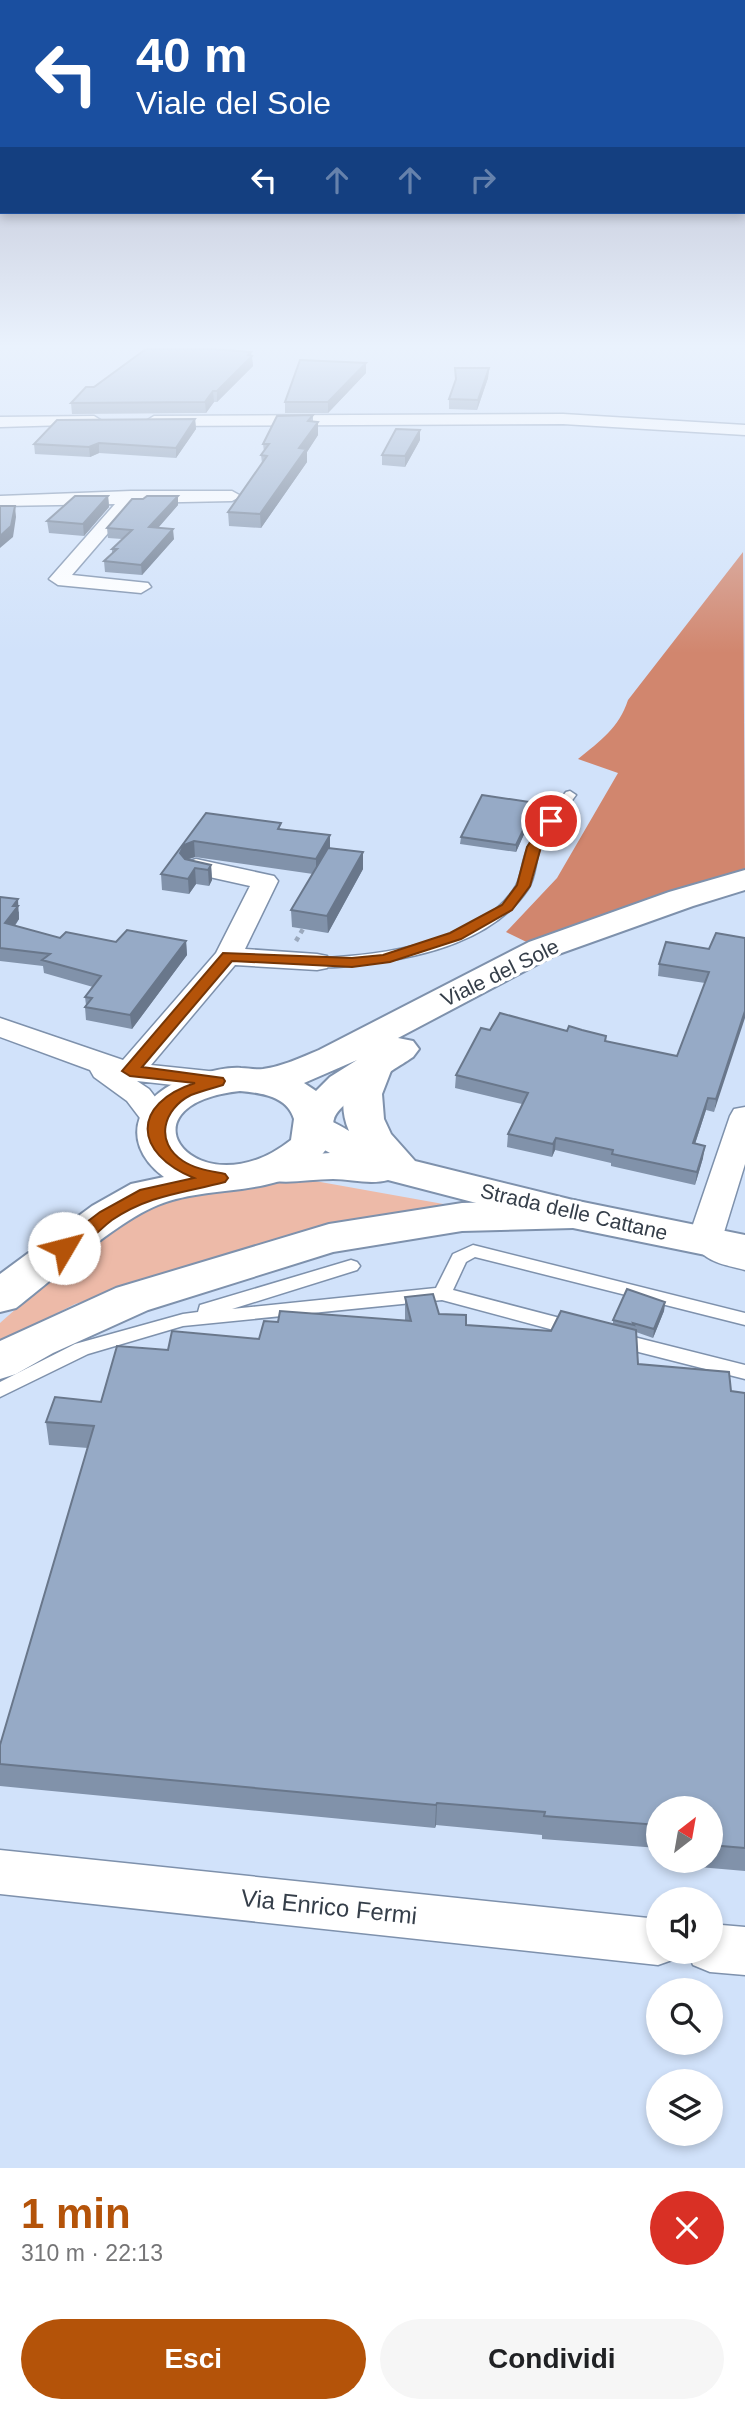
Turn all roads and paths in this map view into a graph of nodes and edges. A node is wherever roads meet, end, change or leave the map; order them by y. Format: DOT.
graph roads {
  1 [pos="131,496"];
  2 [pos="232,496"];
  3 [pos="0,501"];
  4 [pos="141,587"];
  5 [pos="570,795"];
  6 [pos="196,867"];
  7 [pos="745,880"];
  8 [pos="745,901"];
  9 [pos="228,956"];
  10 [pos="317,962"];
  11 [pos="0,1027"];
  12 [pos="88,1060"];
  13 [pos="375,1063"];
  14 [pos="130,1071"];
  15 [pos="218,1081"];
  16 [pos="262,1081"];
  17 [pos="745,1116"];
  18 [pos="314,1122"];
  19 [pos="159,1134"];
  20 [pos="278,1170"];
  21 [pos="403,1171"];
  22 [pos="219,1178"];
  23 [pos="573,1214"];
  24 [pos="704,1242"];
  25 [pos="745,1249"];
  26 [pos="745,1264"];
  27 [pos="351,1266"];
  28 [pos="0,1271"];
  29 [pos="442,1294"];
  30 [pos="0,1297"];
  31 [pos="183,1320"];
  32 [pos="745,1320"];
  33 [pos="0,1362"];
  34 [pos="745,1372"];
  35 [pos="0,1390"];
  36 [pos="0,1872"];
  37 [pos="646,1941"];
  38 [pos="723,1949"];
  39 [pos="745,1951"];
  1 -- 2 [label="street"];
  1 -- 3 [label="street"];
  1 -- 4 [label="street"];
  5 -- 10 [label="lane"];
  6 -- 9 [label="street"];
  7 -- 16 [label="main road, Viale del Sole"];
  8 -- 13 [label="main road, Viale del Sole"];
  9 -- 10 [label="street"];
  9 -- 14 [label="street"];
  11 -- 12 [label="street"];
  12 -- 14 [label="street"];
  12 -- 19 [label="street"];
  13 -- 18 [label="main road"];
  13 -- 21 [label="main road"];
  14 -- 15 [label="street"];
  15 -- 16 [label="main road, Viale del Sole"];
  15 -- 19 [label="main road, Viale del Sole"];
  16 -- 18 [label="main road, Viale del Sole"];
  17 -- 24 [label="street"];
  18 -- 20 [label="main road"];
  18 -- 21 [label="main road, Strada delle Cattane"];
  19 -- 22 [label="main road"];
  19 -- 28 [label="main road, Viale del Sole"];
  20 -- 21 [label="main road, Strada delle Cattane"];
  20 -- 22 [label="main road"];
  21 -- 23 [label="main road, Strada delle Cattane"];
  22 -- 30 [label="main road"];
  23 -- 24 [label="main road, Strada delle Cattane"];
  23 -- 33 [label="main road"];
  24 -- 25 [label="main road, Strada delle Cattane"];
  24 -- 26 [label="lane"];
  27 -- 31 [label="lane"];
  29 -- 31 [label="lane"];
  29 -- 32 [label="lane"];
  29 -- 34 [label="lane"];
  31 -- 35 [label="lane"];
  36 -- 37 [label="street, Via Enrico Fermi"];
  38 -- 39 [label="street"];
}
